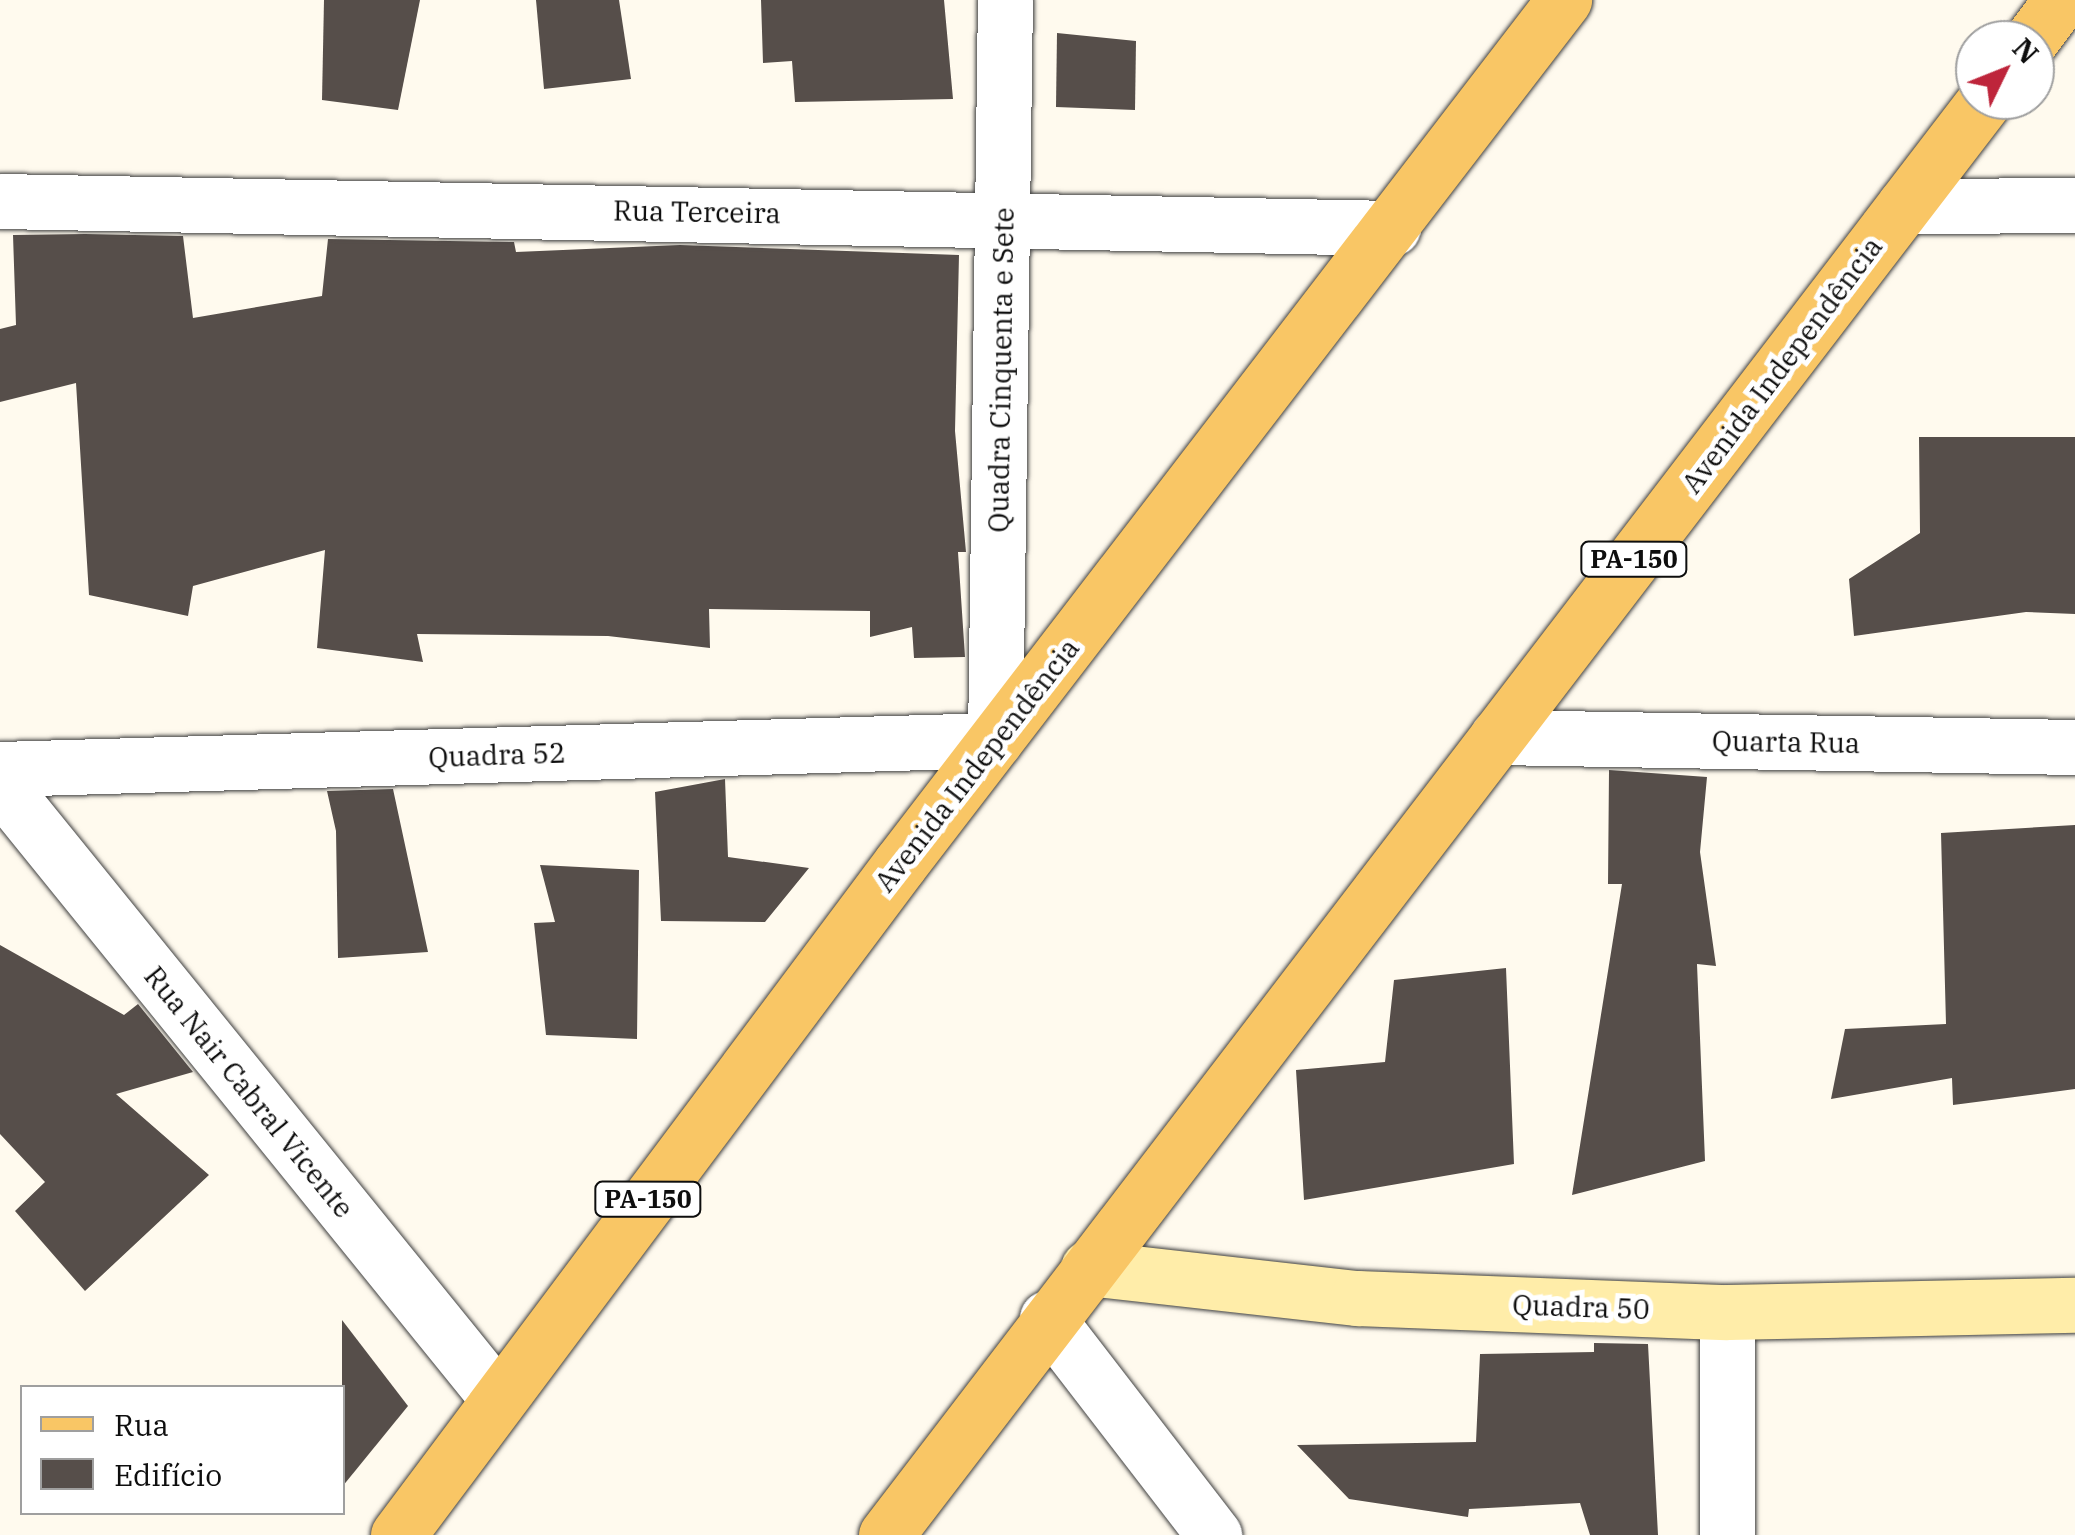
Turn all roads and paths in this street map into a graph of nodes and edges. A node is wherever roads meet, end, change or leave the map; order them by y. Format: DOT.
graph roads {
  1 [pos="1005,0"];
  2 [pos="1564,0"];
  3 [pos="1970,120"];
  4 [pos="0,201"];
  5 [pos="2075,205"];
  6 [pos="1904,206"];
  7 [pos="1004,217"];
  8 [pos="1393,228"];
  9 [pos="1497,737"];
  10 [pos="995,740"];
  11 [pos="2075,747"];
  12 [pos="0,770"];
  13 [pos="0,784"];
  14 [pos="1088,1268"];
  15 [pos="2075,1305"];
  16 [pos="1727,1312"];
  17 [pos="1046,1318"];
  18 [pos="498,1400"];
  19 [pos="398,1535"];
  20 [pos="886,1535"];
  21 [pos="1214,1535"];
  22 [pos="1727,1535"];
  1 -- 7 [label="street, Quadra Cinquenta e Sete"];
  2 -- 8 [label="main road, Avenida Independência / PA-150"];
  3 -- 6 [label="main road, Avenida Independência / PA-150"];
  4 -- 7 [label="street, Rua Terceira"];
  5 -- 6 [label="street"];
  6 -- 9 [label="main road, Avenida Independência / PA-150"];
  7 -- 8 [label="street, Rua Terceira"];
  7 -- 10 [label="street, Quadra Cinquenta e Sete"];
  8 -- 10 [label="main road, Avenida Independência / PA-150"];
  9 -- 11 [label="street, Quarta Rua"];
  9 -- 14 [label="main road, Avenida Independência / PA-150"];
  10 -- 12 [label="street, Quadra 52"];
  10 -- 18 [label="main road, Avenida Independência / PA-150"];
  13 -- 18 [label="street, Rua Nair Cabral Vicente"];
  14 -- 16 [label="street, Quadra 50"];
  14 -- 17 [label="main road, Avenida Independência / PA-150"];
  15 -- 16 [label="street, Quadra 50"];
  16 -- 22 [label="street"];
  17 -- 20 [label="main road, Avenida Independência / PA-150"];
  17 -- 21 [label="street"];
  18 -- 19 [label="main road, Avenida Independência / PA-150"];
}
